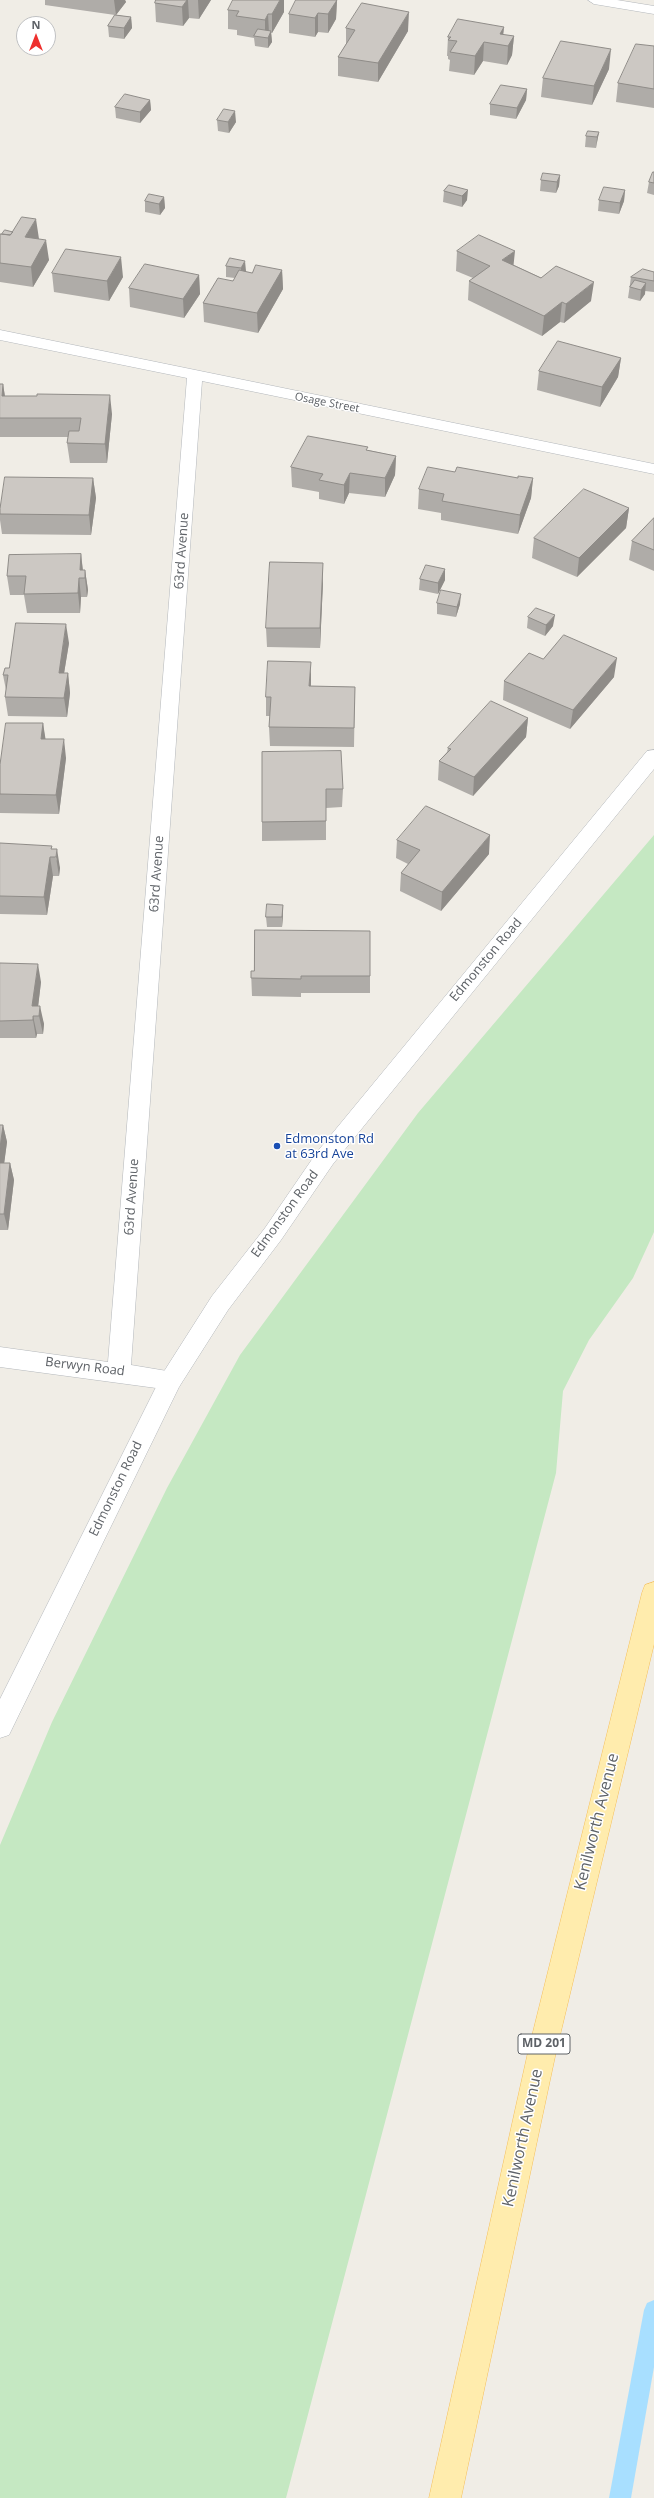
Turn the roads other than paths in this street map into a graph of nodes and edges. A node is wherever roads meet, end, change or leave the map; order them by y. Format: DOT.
graph roads {
  1 [pos="594,0"];
  2 [pos="654,10"];
  3 [pos="0,335"];
  4 [pos="195,376"];
  5 [pos="654,470"];
  6 [pos="654,756"];
  7 [pos="0,1357"];
  8 [pos="119,1371"];
  9 [pos="171,1380"];
  10 [pos="654,1593"];
  11 [pos="0,1726"];
  12 [pos="445,2498"];
  1 -- 2 [label="street"];
  3 -- 4 [label="street, Osage Street"];
  4 -- 5 [label="street, Osage Street"];
  4 -- 8 [label="street, 63rd Avenue"];
  6 -- 9 [label="street, Edmonston Road"];
  7 -- 8 [label="street, Berwyn Road"];
  8 -- 9 [label="street, Berwyn Road"];
  9 -- 11 [label="street, Edmonston Road"];
  10 -- 12 [label="main road, Kenilworth Avenue / MD 201"];
}
